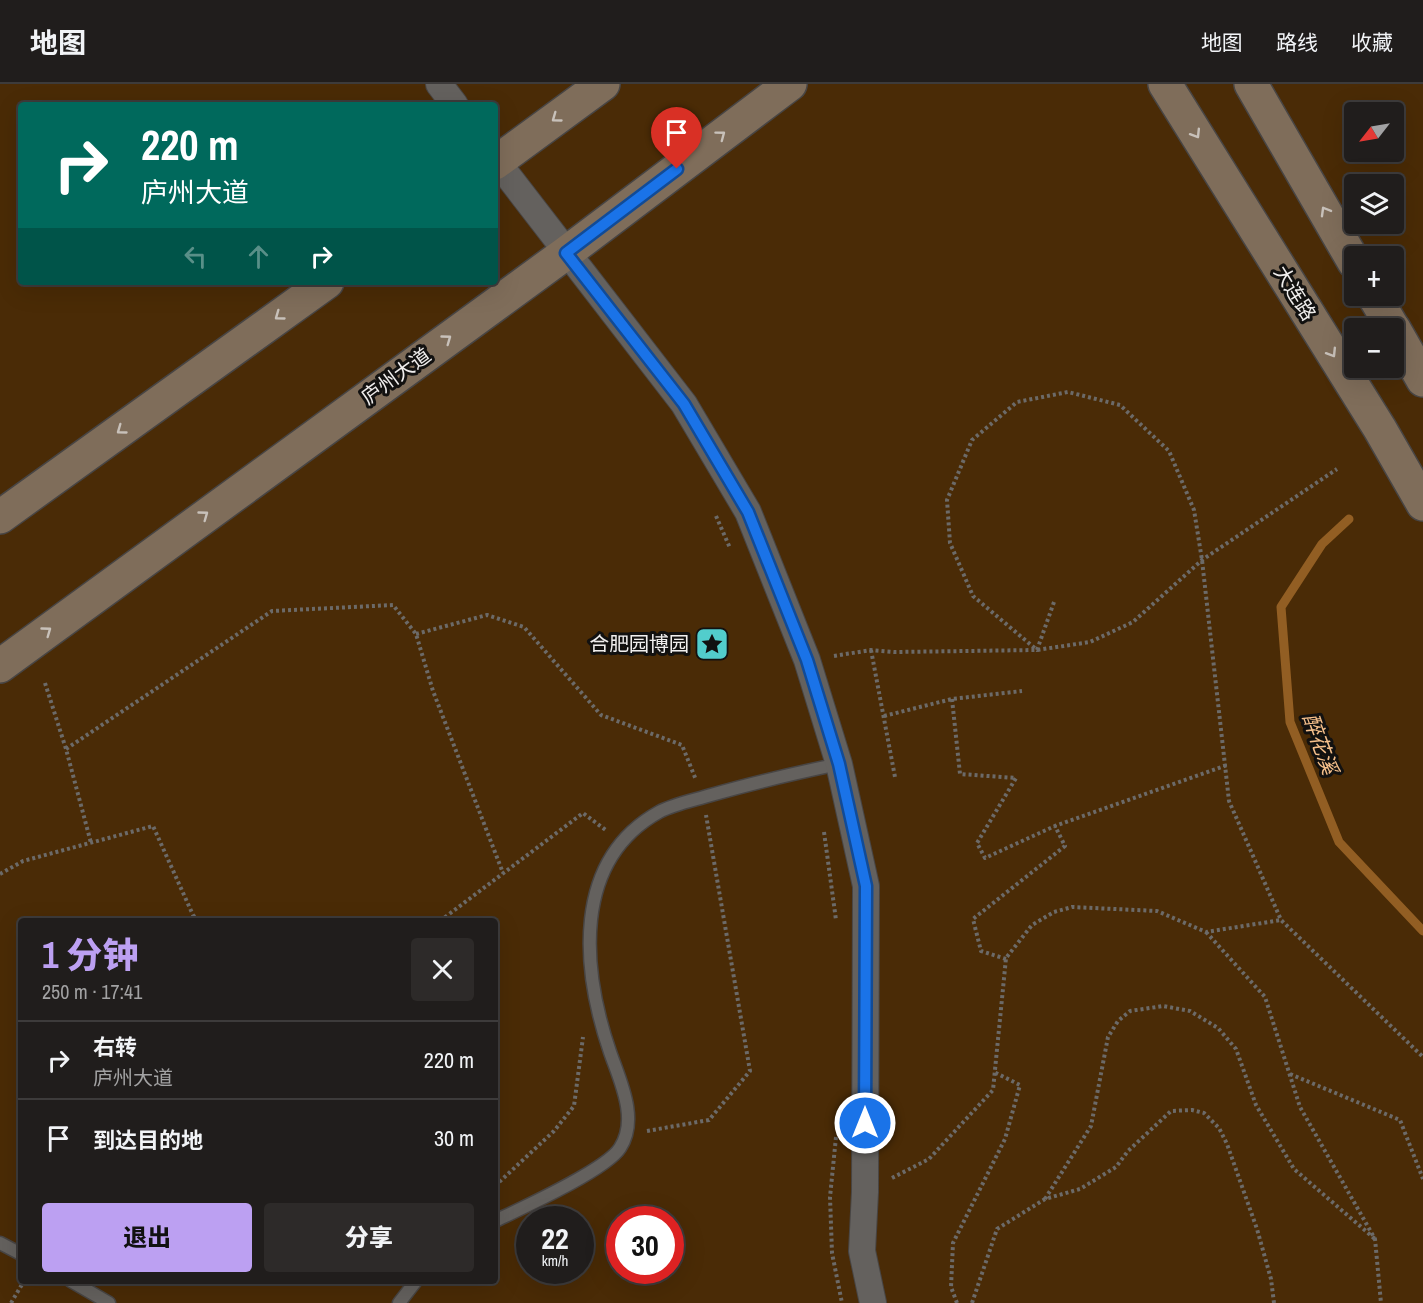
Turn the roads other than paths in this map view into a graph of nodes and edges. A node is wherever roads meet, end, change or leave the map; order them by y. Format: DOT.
graph roads {
  1 [pos="439,84"];
  2 [pos="603,84"];
  3 [pos="790,84"];
  4 [pos="1165,84"];
  5 [pos="1251,84"];
  6 [pos="453,102"];
  7 [pos="498,160"];
  8 [pos="498,164"];
  9 [pos="1345,246"];
  10 [pos="566,253"];
  11 [pos="323,285"];
  12 [pos="1404,348"];
  13 [pos="1423,380"];
  14 [pos="1423,504"];
  15 [pos="0,517"];
  16 [pos="0,666"];
  17 [pos="839,764"];
  18 [pos="498,1219"];
  19 [pos="0,1243"];
  20 [pos="18,1252"];
  21 [pos="76,1284"];
  22 [pos="414,1284"];
  23 [pos="109,1303"];
  24 [pos="399,1303"];
  25 [pos="873,1303"];
  1 -- 6 [label="street"];
  2 -- 7 [label="street, one-way"];
  10 -- 3 [label="street, 庐州大道, one-way"];
  4 -- 14 [label="street, 大连路, one-way"];
  9 -- 5 [label="street, one-way"];
  8 -- 10 [label="street"];
  16 -- 10 [label="street, 庐州大道, one-way"];
  10 -- 17 [label="street"];
  11 -- 15 [label="street, one-way"];
  12 -- 13 [label="street"];
  17 -- 18 [label="lane"];
  17 -- 25 [label="street"];
  19 -- 20 [label="lane"];
  21 -- 23 [label="lane"];
  22 -- 24 [label="lane"];
}
